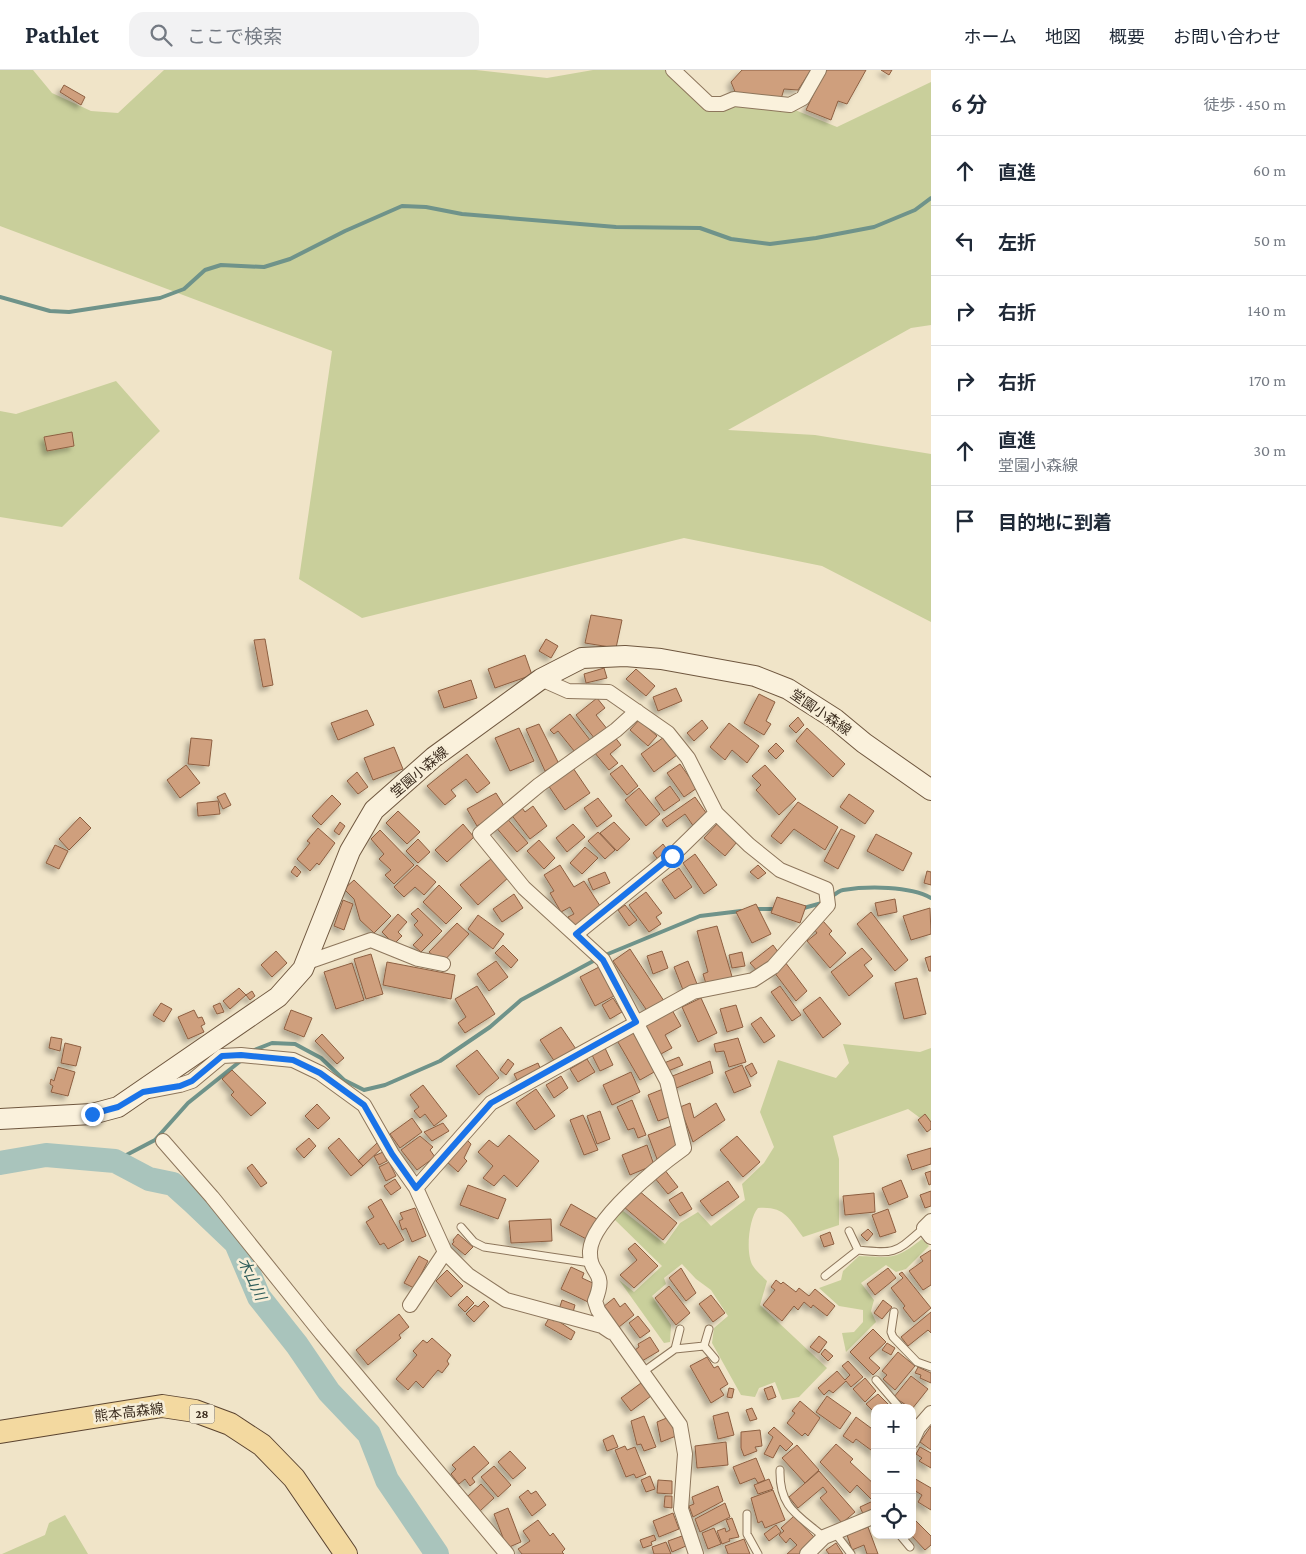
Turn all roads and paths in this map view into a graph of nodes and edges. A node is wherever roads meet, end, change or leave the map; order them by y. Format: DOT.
graph roads {
  1 [pos="673,70"];
  2 [pos="819,70"];
  3 [pos="541,679"];
  4 [pos="637,710"];
  5 [pos="931,790"];
  6 [pos="716,812"];
  7 [pos="576,934"];
  8 [pos="305,963"];
  9 [pos="443,964"];
  10 [pos="636,1022"];
  11 [pos="143,1092"];
  12 [pos="0,1120"];
  13 [pos="162,1141"];
  14 [pos="416,1188"];
  15 [pos="461,1227"];
  16 [pos="929,1229"];
  17 [pos="849,1231"];
  18 [pos="858,1250"];
  19 [pos="446,1252"];
  20 [pos="591,1263"];
  21 [pos="825,1276"];
  22 [pos="410,1305"];
  23 [pos="894,1312"];
  24 [pos="680,1329"];
  25 [pos="709,1329"];
  26 [pos="614,1334"];
  27 [pos="704,1346"];
  28 [pos="675,1349"];
  29 [pos="715,1359"];
  30 [pos="931,1367"];
  31 [pos="643,1372"];
  32 [pos="876,1380"];
  33 [pos="897,1404"];
  34 [pos="931,1413"];
  35 [pos="916,1424"];
  36 [pos="0,1432"];
  37 [pos="780,1470"];
  38 [pos="747,1514"];
  39 [pos="871,1518"];
  40 [pos="829,1535"];
  41 [pos="903,1539"];
  42 [pos="910,1547"];
  43 [pos="346,1554"];
  44 [pos="508,1554"];
  45 [pos="696,1554"];
  46 [pos="758,1554"];
  47 [pos="806,1554"];
  48 [pos="851,1554"];
  1 -- 2 [label="street"];
  3 -- 4 [label="street"];
  3 -- 5 [label="main road, 堂園小森線"];
  3 -- 8 [label="main road, 堂園小森線"];
  4 -- 6 [label="street"];
  4 -- 7 [label="street"];
  6 -- 7 [label="street"];
  6 -- 10 [label="street"];
  7 -- 10 [label="street"];
  8 -- 9 [label="street"];
  8 -- 11 [label="main road, 堂園小森線"];
  10 -- 14 [label="street"];
  10 -- 20 [label="street"];
  11 -- 12 [label="main road, 堂園小森線"];
  11 -- 14 [label="street"];
  13 -- 44 [label="street"];
  14 -- 19 [label="street"];
  15 -- 20 [label="lane"];
  16 -- 18 [label="lane"];
  17 -- 18 [label="lane"];
  18 -- 21 [label="lane"];
  19 -- 22 [label="street"];
  19 -- 26 [label="street"];
  20 -- 26 [label="street"];
  23 -- 30 [label="lane"];
  24 -- 28 [label="lane"];
  25 -- 27 [label="lane"];
  26 -- 31 [label="street"];
  27 -- 28 [label="lane"];
  27 -- 29 [label="lane"];
  28 -- 31 [label="lane"];
  31 -- 45 [label="street"];
  32 -- 33 [label="lane"];
  34 -- 35 [label="street"];
  36 -- 43 [label="main road, 熊本高森線 / 28"];
  37 -- 40 [label="lane"];
  38 -- 46 [label="lane"];
  39 -- 40 [label="street"];
  40 -- 47 [label="street"];
  40 -- 48 [label="lane"];
  41 -- 42 [label="lane"];
}
